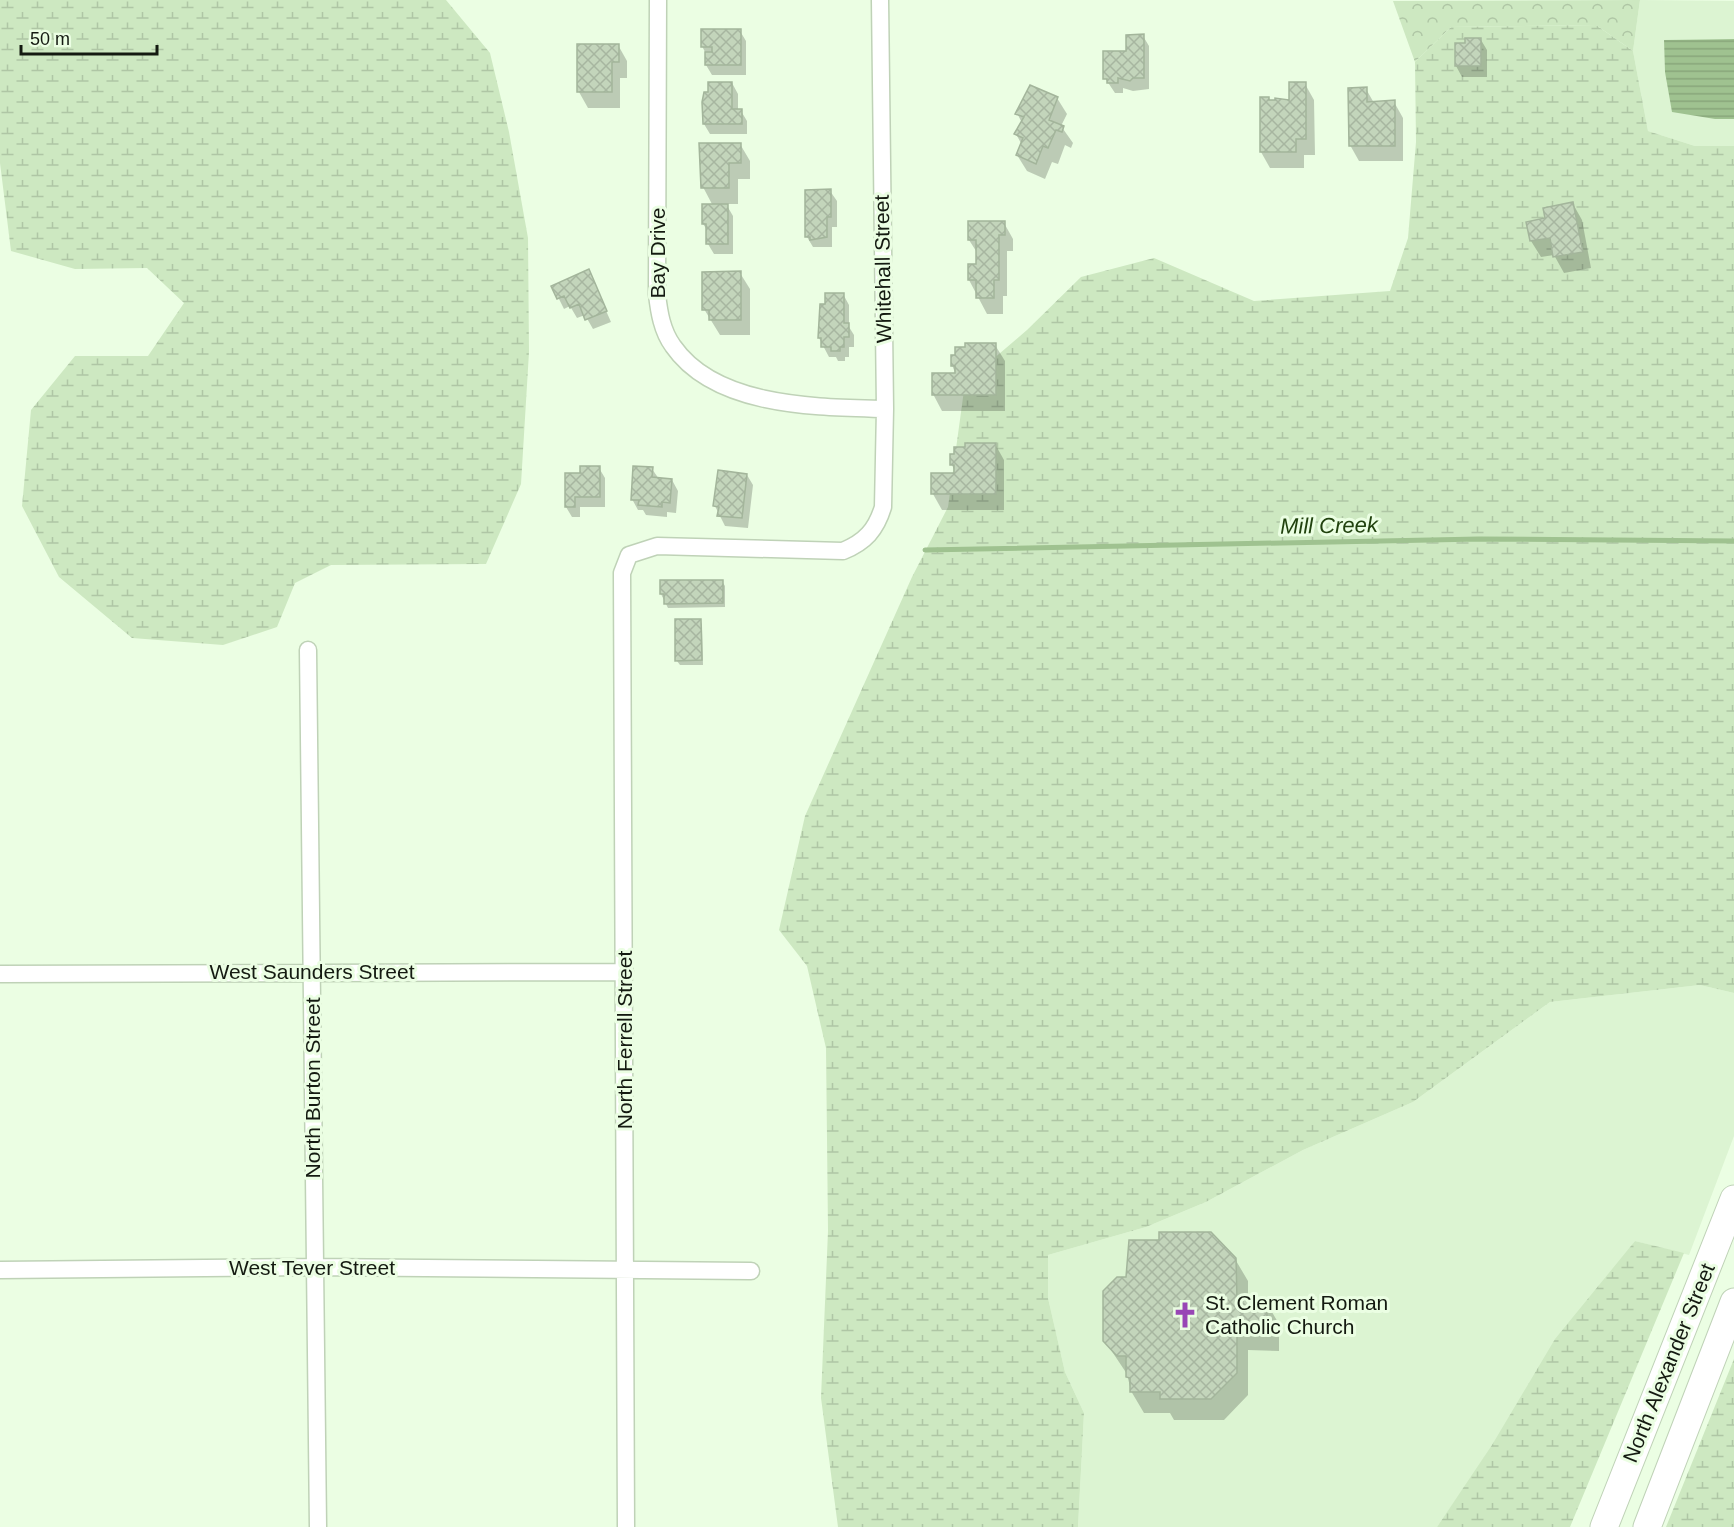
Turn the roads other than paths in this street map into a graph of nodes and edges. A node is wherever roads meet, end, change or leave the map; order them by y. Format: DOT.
graph roads {
  1 [pos="658,0"];
  2 [pos="880,0"];
  3 [pos="885,409"];
  4 [pos="629,555"];
  5 [pos="308,650"];
  6 [pos="313,972"];
  7 [pos="625,972"];
  8 [pos="0,974"];
  9 [pos="1734,1199"];
  10 [pos="313,1268"];
  11 [pos="0,1270"];
  12 [pos="624,1270"];
  13 [pos="751,1270"];
  14 [pos="1734,1302"];
  15 [pos="318,1527"];
  16 [pos="626,1527"];
  17 [pos="1604,1527"];
  18 [pos="1647,1527"];
  1 -- 3 [label="street, Bay Drive"];
  2 -- 3 [label="street, Whitehall Street"];
  3 -- 4 [label="street, Whitehall Street"];
  4 -- 7 [label="street, North Ferrell Street"];
  5 -- 6 [label="street, North Burton Street"];
  6 -- 7 [label="street, West Saunders Street"];
  6 -- 8 [label="street, West Saunders Street"];
  6 -- 10 [label="street, North Burton Street"];
  7 -- 12 [label="street, North Ferrell Street"];
  9 -- 17 [label="main road, North Alexander Street"];
  10 -- 11 [label="street, West Tever Street"];
  10 -- 12 [label="street, West Tever Street"];
  10 -- 15 [label="street, North Burton Street"];
  12 -- 13 [label="street, West Tever Street"];
  12 -- 16 [label="street, North Ferrell Street"];
  14 -- 18 [label="main road, North Alexander Street"];
}
